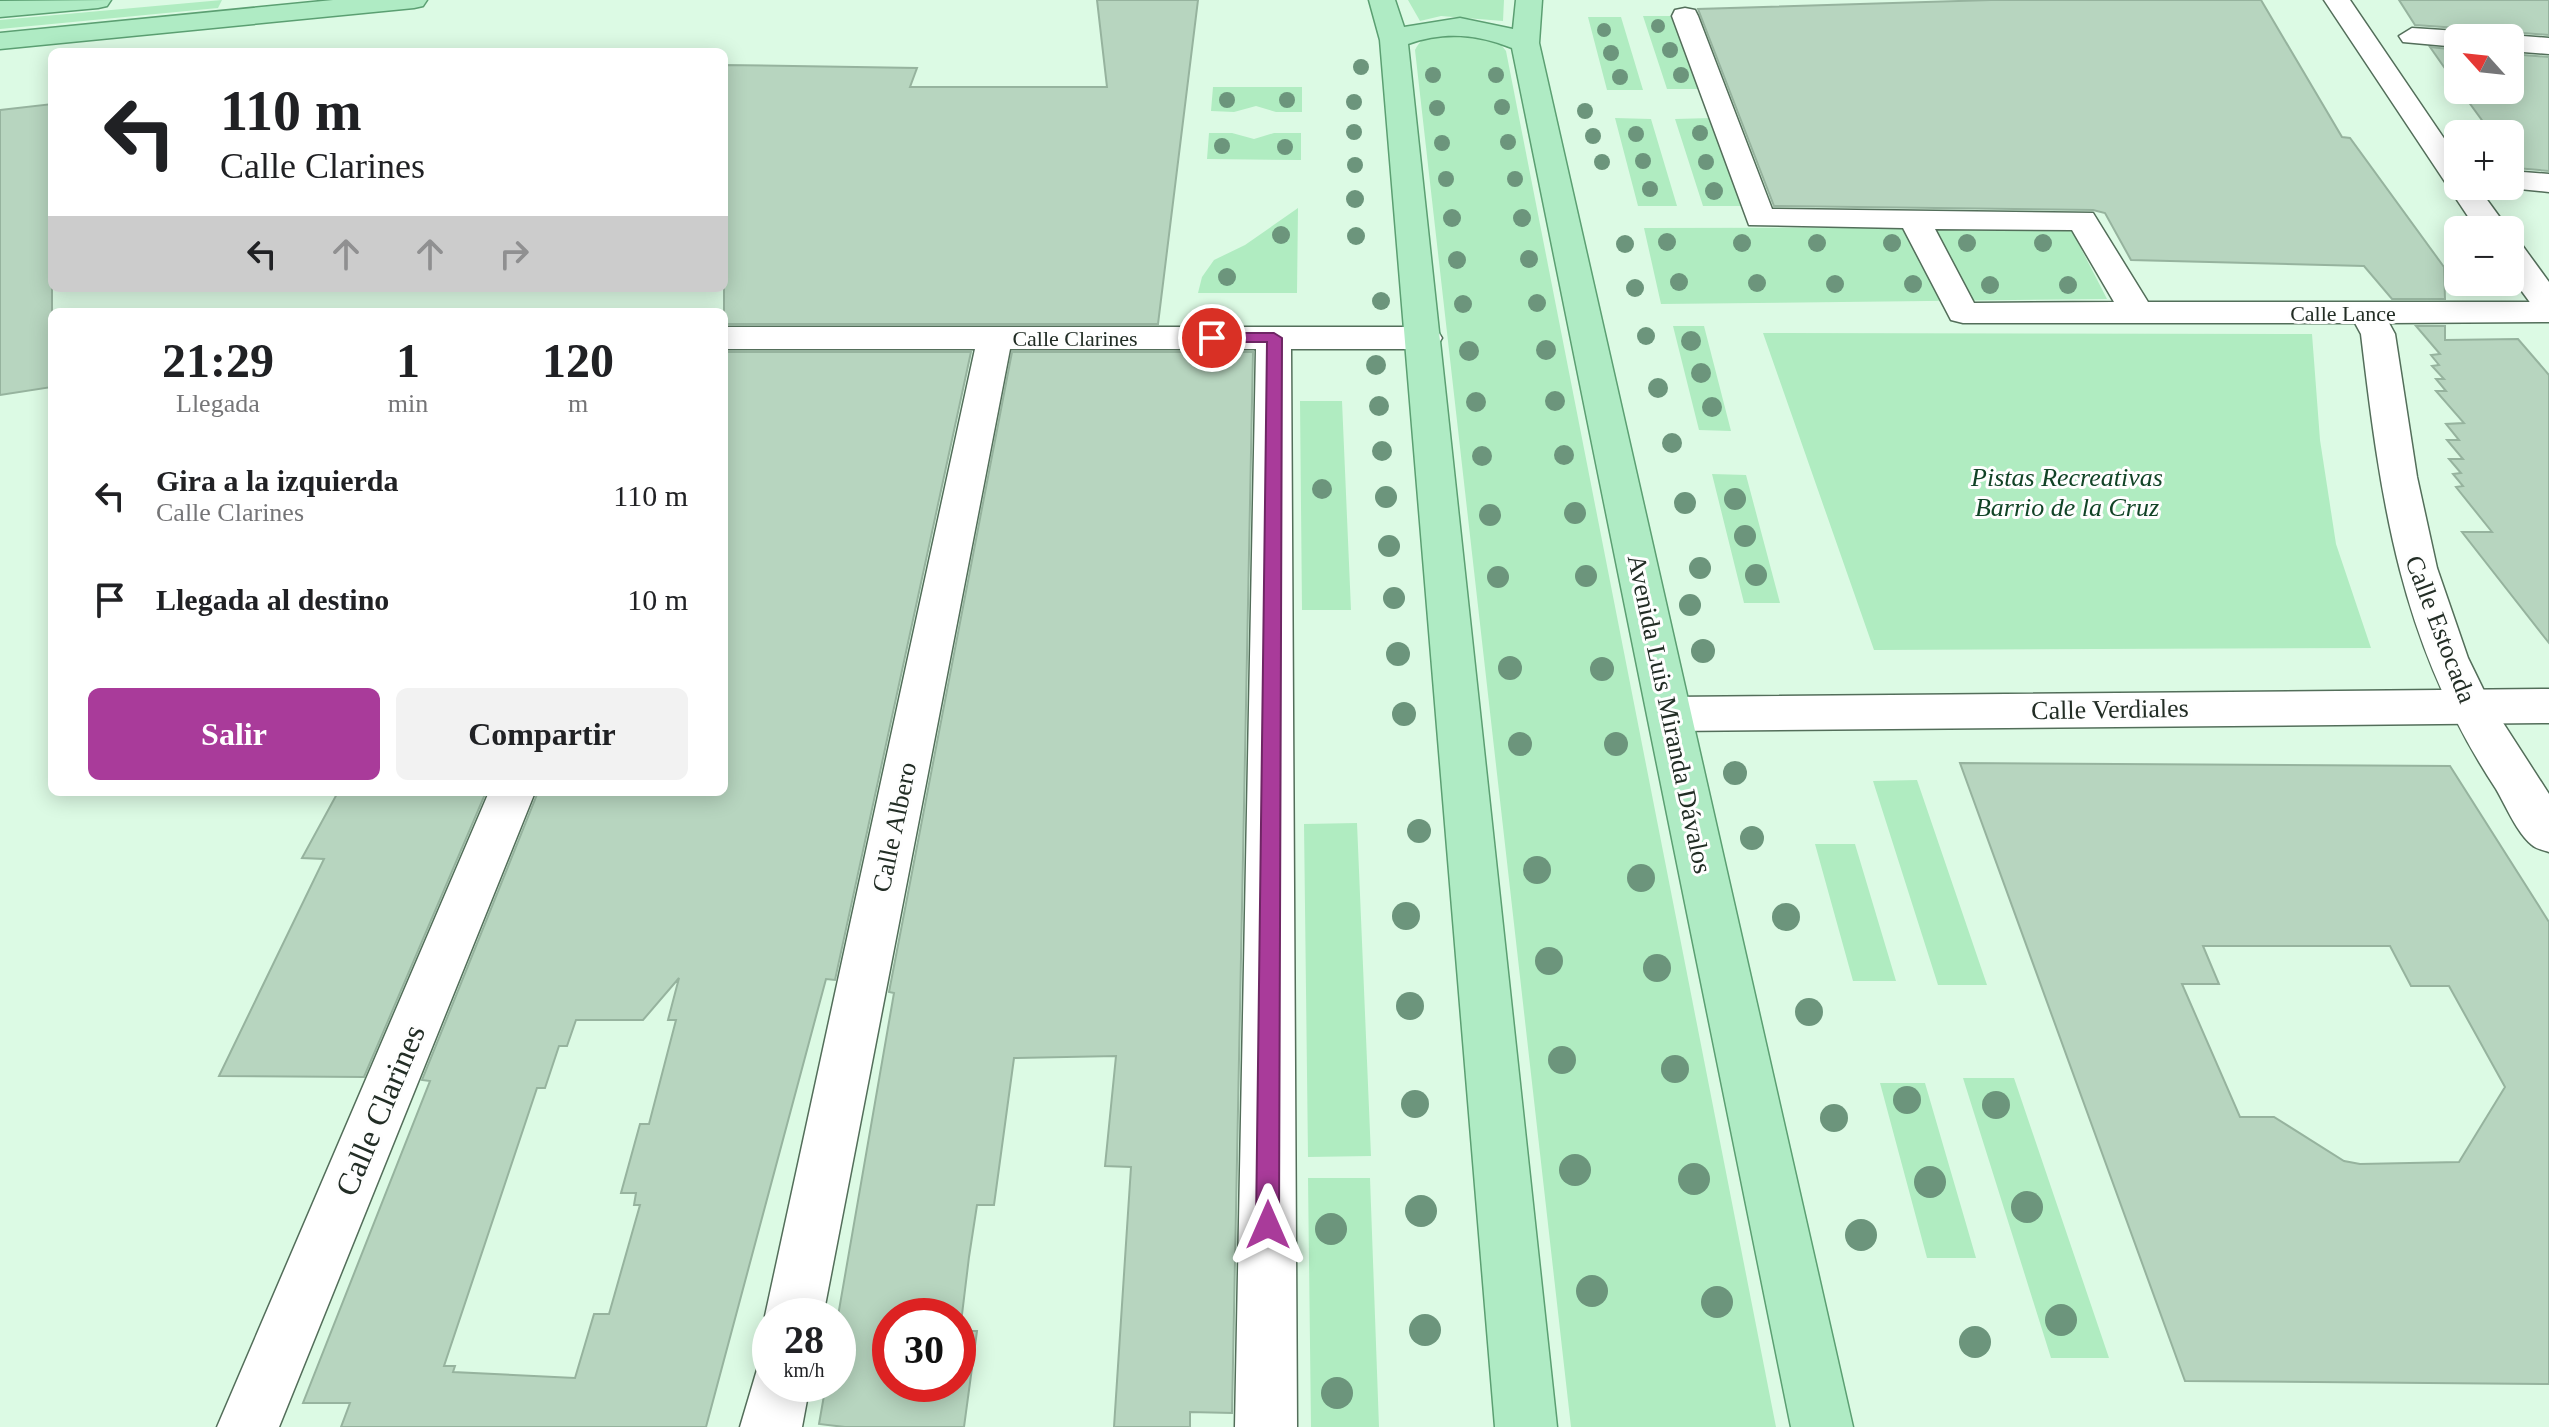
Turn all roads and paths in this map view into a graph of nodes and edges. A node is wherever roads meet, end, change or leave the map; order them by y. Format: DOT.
graph roads {
  1 [pos="98,0"];
  2 [pos="414,0"];
  3 [pos="1529,0"];
  4 [pos="2337,0"];
  5 [pos="0,9"];
  6 [pos="1685,16"];
  7 [pos="1388,20"];
  8 [pos="2412,36"];
  9 [pos="2444,38"];
  10 [pos="0,41"];
  11 [pos="1525,43"];
  12 [pos="2524,44"];
  13 [pos="2549,46"];
  14 [pos="2444,160"];
  15 [pos="2524,181"];
  16 [pos="2549,183"];
  17 [pos="1914,219"];
  18 [pos="2524,271"];
  19 [pos="2549,305"];
  20 [pos="2137,312"];
  21 [pos="2549,312"];
  22 [pos="2367,313"];
  23 [pos="728,338"];
  24 [pos="995,338"];
  25 [pos="1274,338"];
  26 [pos="1425,338"];
  27 [pos="2469,705"];
  28 [pos="2549,706"];
  29 [pos="1671,714"];
  30 [pos="510,796"];
  31 [pos="2549,832"];
  32 [pos="798,1298"];
  33 [pos="776,1402"];
  34 [pos="248,1427"];
  35 [pos="771,1427"];
  36 [pos="1266,1427"];
  37 [pos="1526,1427"];
  38 [pos="1822,1427"];
  1 -- 5 [label="main road"];
  2 -- 10 [label="main road"];
  3 -- 11 [label="main road, Avenida Luis Miranda Dávalos"];
  4 -- 14 [label="street"];
  6 -- 17 [label="street"];
  7 -- 11 [label="main road"];
  7 -- 26 [label="main road"];
  8 -- 9 [label="street"];
  11 -- 29 [label="main road, Avenida Luis Miranda Dávalos"];
  12 -- 13 [label="street"];
  15 -- 16 [label="street"];
  17 -- 20 [label="street"];
  17 -- 20 [label="street, Calle Lance"];
  18 -- 19 [label="street"];
  20 -- 22 [label="street, Calle Lance"];
  21 -- 22 [label="street, Calle Lance"];
  22 -- 27 [label="street, Calle Estocada"];
  23 -- 24 [label="street, Calle Clarines"];
  24 -- 25 [label="street, Calle Clarines"];
  24 -- 32 [label="street, Calle Albero"];
  25 -- 26 [label="street, Calle Clarines"];
  25 -- 36 [label="street"];
  26 -- 37 [label="main road"];
  27 -- 28 [label="street, Calle Verdiales"];
  27 -- 29 [label="street, Calle Verdiales"];
  27 -- 31 [label="street, Calle Estocada"];
  29 -- 38 [label="main road, Avenida Luis Miranda Dávalos"];
  30 -- 34 [label="street, Calle Clarines"];
  33 -- 35 [label="street"];
}
